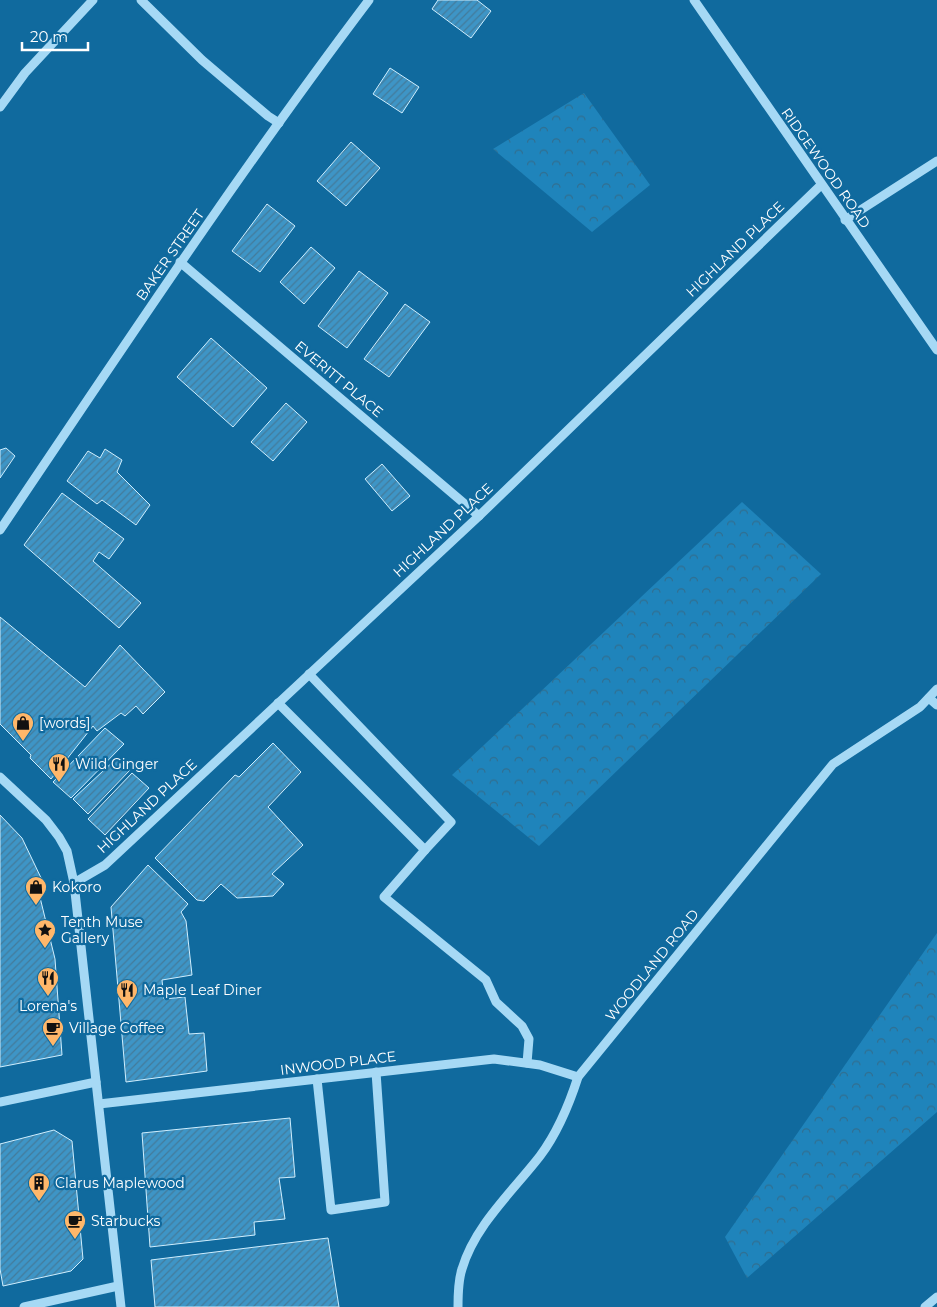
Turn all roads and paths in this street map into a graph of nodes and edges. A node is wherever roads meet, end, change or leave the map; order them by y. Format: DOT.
graph roads {
  1 [pos="93,0"];
  2 [pos="141,0"];
  3 [pos="370,0"];
  4 [pos="694,0"];
  5 [pos="0,107"];
  6 [pos="279,123"];
  7 [pos="937,162"];
  8 [pos="821,185"];
  9 [pos="846,220"];
  10 [pos="180,262"];
  11 [pos="937,350"];
  12 [pos="479,516"];
  13 [pos="0,530"];
  14 [pos="309,674"];
  15 [pos="937,689"];
  16 [pos="929,698"];
  17 [pos="278,703"];
  18 [pos="937,705"];
  19 [pos="0,777"];
  20 [pos="425,850"];
  21 [pos="74,883"];
  22 [pos="527,1063"];
  23 [pos="376,1072"];
  24 [pos="578,1077"];
  25 [pos="317,1079"];
  26 [pos="96,1082"];
  27 [pos="0,1102"];
  28 [pos="99,1104"];
  29 [pos="118,1286"];
  30 [pos="937,1297"];
  31 [pos="24,1307"];
  32 [pos="121,1307"];
  33 [pos="458,1307"];
  34 [pos="925,1307"];
  1 -- 5 [label="street"];
  2 -- 6 [label="street"];
  3 -- 6 [label="street, BAKER STREET"];
  4 -- 8 [label="street, RIDGEWOOD ROAD"];
  6 -- 10 [label="street, BAKER STREET"];
  7 -- 9 [label="street"];
  8 -- 9 [label="street, RIDGEWOOD ROAD"];
  8 -- 12 [label="street, HIGHLAND PLACE"];
  9 -- 11 [label="street, RIDGEWOOD ROAD"];
  10 -- 12 [label="street, EVERITT PLACE"];
  10 -- 13 [label="street, BAKER STREET"];
  12 -- 14 [label="street, HIGHLAND PLACE"];
  14 -- 17 [label="street, HIGHLAND PLACE"];
  14 -- 20 [label="street"];
  15 -- 16 [label="street, WOODLAND ROAD"];
  16 -- 18 [label="street"];
  16 -- 24 [label="street, WOODLAND ROAD"];
  17 -- 20 [label="street"];
  17 -- 21 [label="street, HIGHLAND PLACE"];
  19 -- 21 [label="street"];
  20 -- 22 [label="street"];
  21 -- 26 [label="street"];
  22 -- 23 [label="street, INWOOD PLACE"];
  22 -- 24 [label="street, INWOOD PLACE"];
  23 -- 25 [label="street, INWOOD PLACE"];
  23 -- 25 [label="street"];
  24 -- 33 [label="street, WOODLAND ROAD"];
  25 -- 28 [label="street, INWOOD PLACE"];
  26 -- 27 [label="street"];
  26 -- 28 [label="street"];
  28 -- 29 [label="street"];
  29 -- 31 [label="street"];
  29 -- 32 [label="street"];
  30 -- 34 [label="street"];
}
